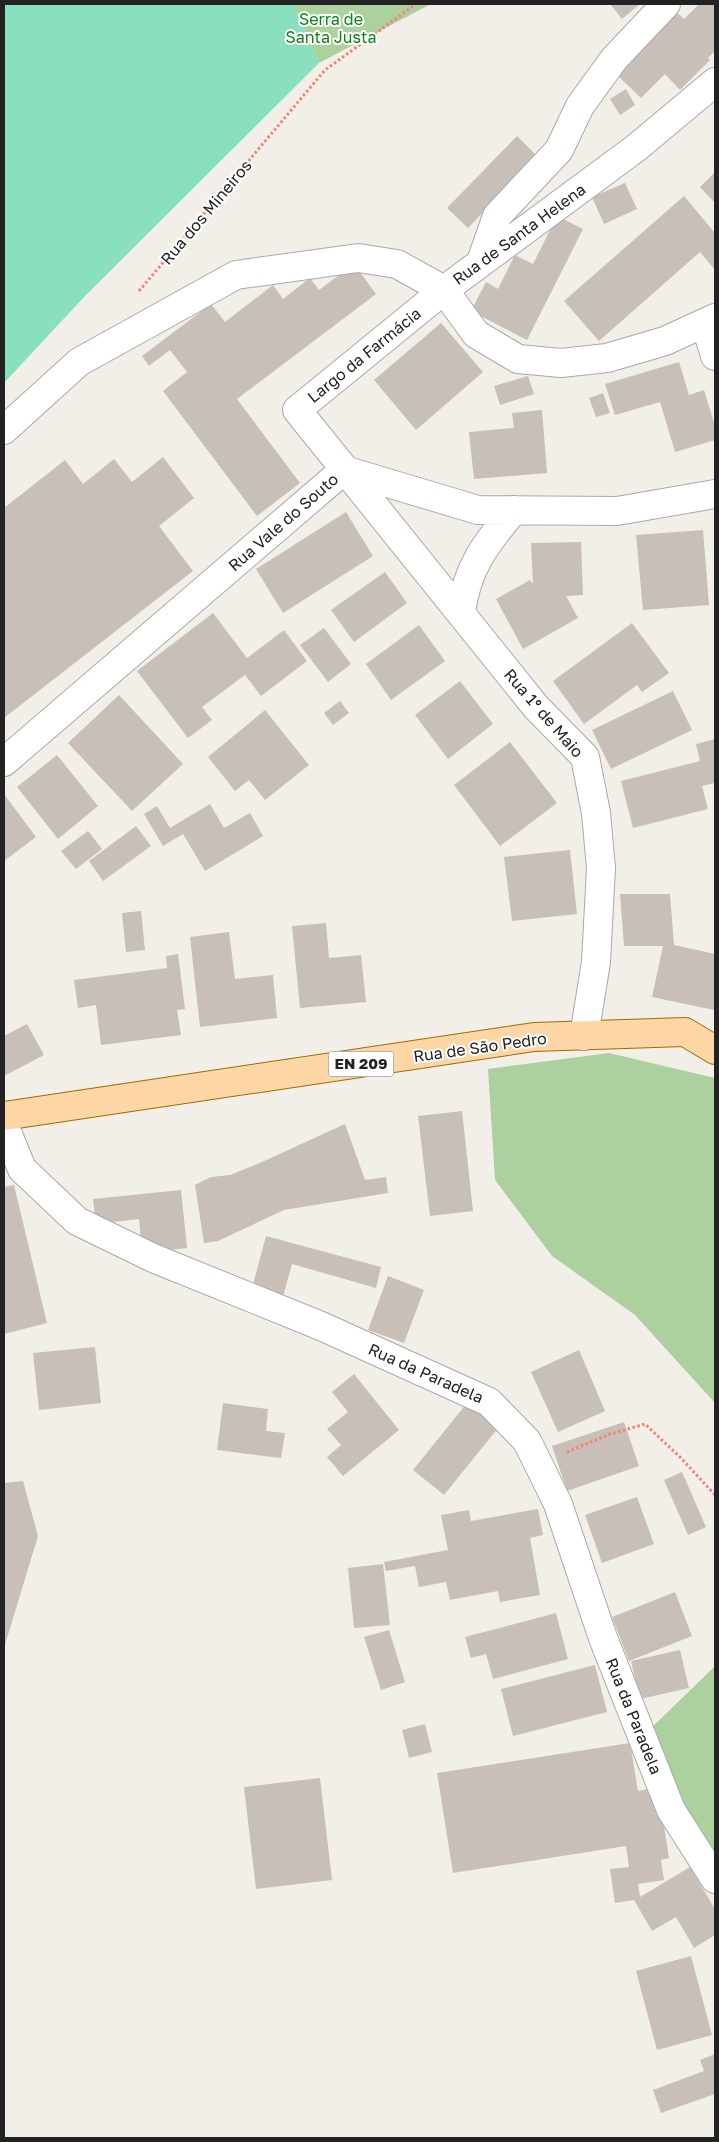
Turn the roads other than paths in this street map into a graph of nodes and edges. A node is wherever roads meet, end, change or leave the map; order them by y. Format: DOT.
graph roads {
  1 [pos="666,4"];
  2 [pos="715,82"];
  3 [pos="481,262"];
  4 [pos="444,290"];
  5 [pos="710,320"];
  6 [pos="715,356"];
  7 [pos="4,430"];
  8 [pos="344,470"];
  9 [pos="715,494"];
  10 [pos="514,510"];
  11 [pos="461,613"];
  12 [pos="4,762"];
  13 [pos="584,1036"];
  14 [pos="715,1050"];
  15 [pos="4,1116"];
  16 [pos="715,1878"];
  1 -- 3 [label="street"];
  2 -- 3 [label="street, Rua de Santa Helena"];
  3 -- 4 [label="street, Rua de Santa Helena"];
  4 -- 5 [label="street"];
  4 -- 7 [label="street, Rua de Santa Helena"];
  4 -- 8 [label="street, Largo da Farmácia"];
  5 -- 6 [label="street"];
  8 -- 10 [label="street, Rua Vale do Souto"];
  8 -- 11 [label="street, Rua 1º de Maio"];
  8 -- 12 [label="street, Rua Vale do Souto"];
  9 -- 10 [label="street, Rua Vale do Souto"];
  10 -- 11 [label="street"];
  11 -- 13 [label="street, Rua 1º de Maio"];
  13 -- 14 [label="main road, Rua de São Pedro / EN 209"];
  13 -- 15 [label="main road, Rua de São Pedro / EN 209"];
  15 -- 16 [label="street, Rua da Paradela"];
}
